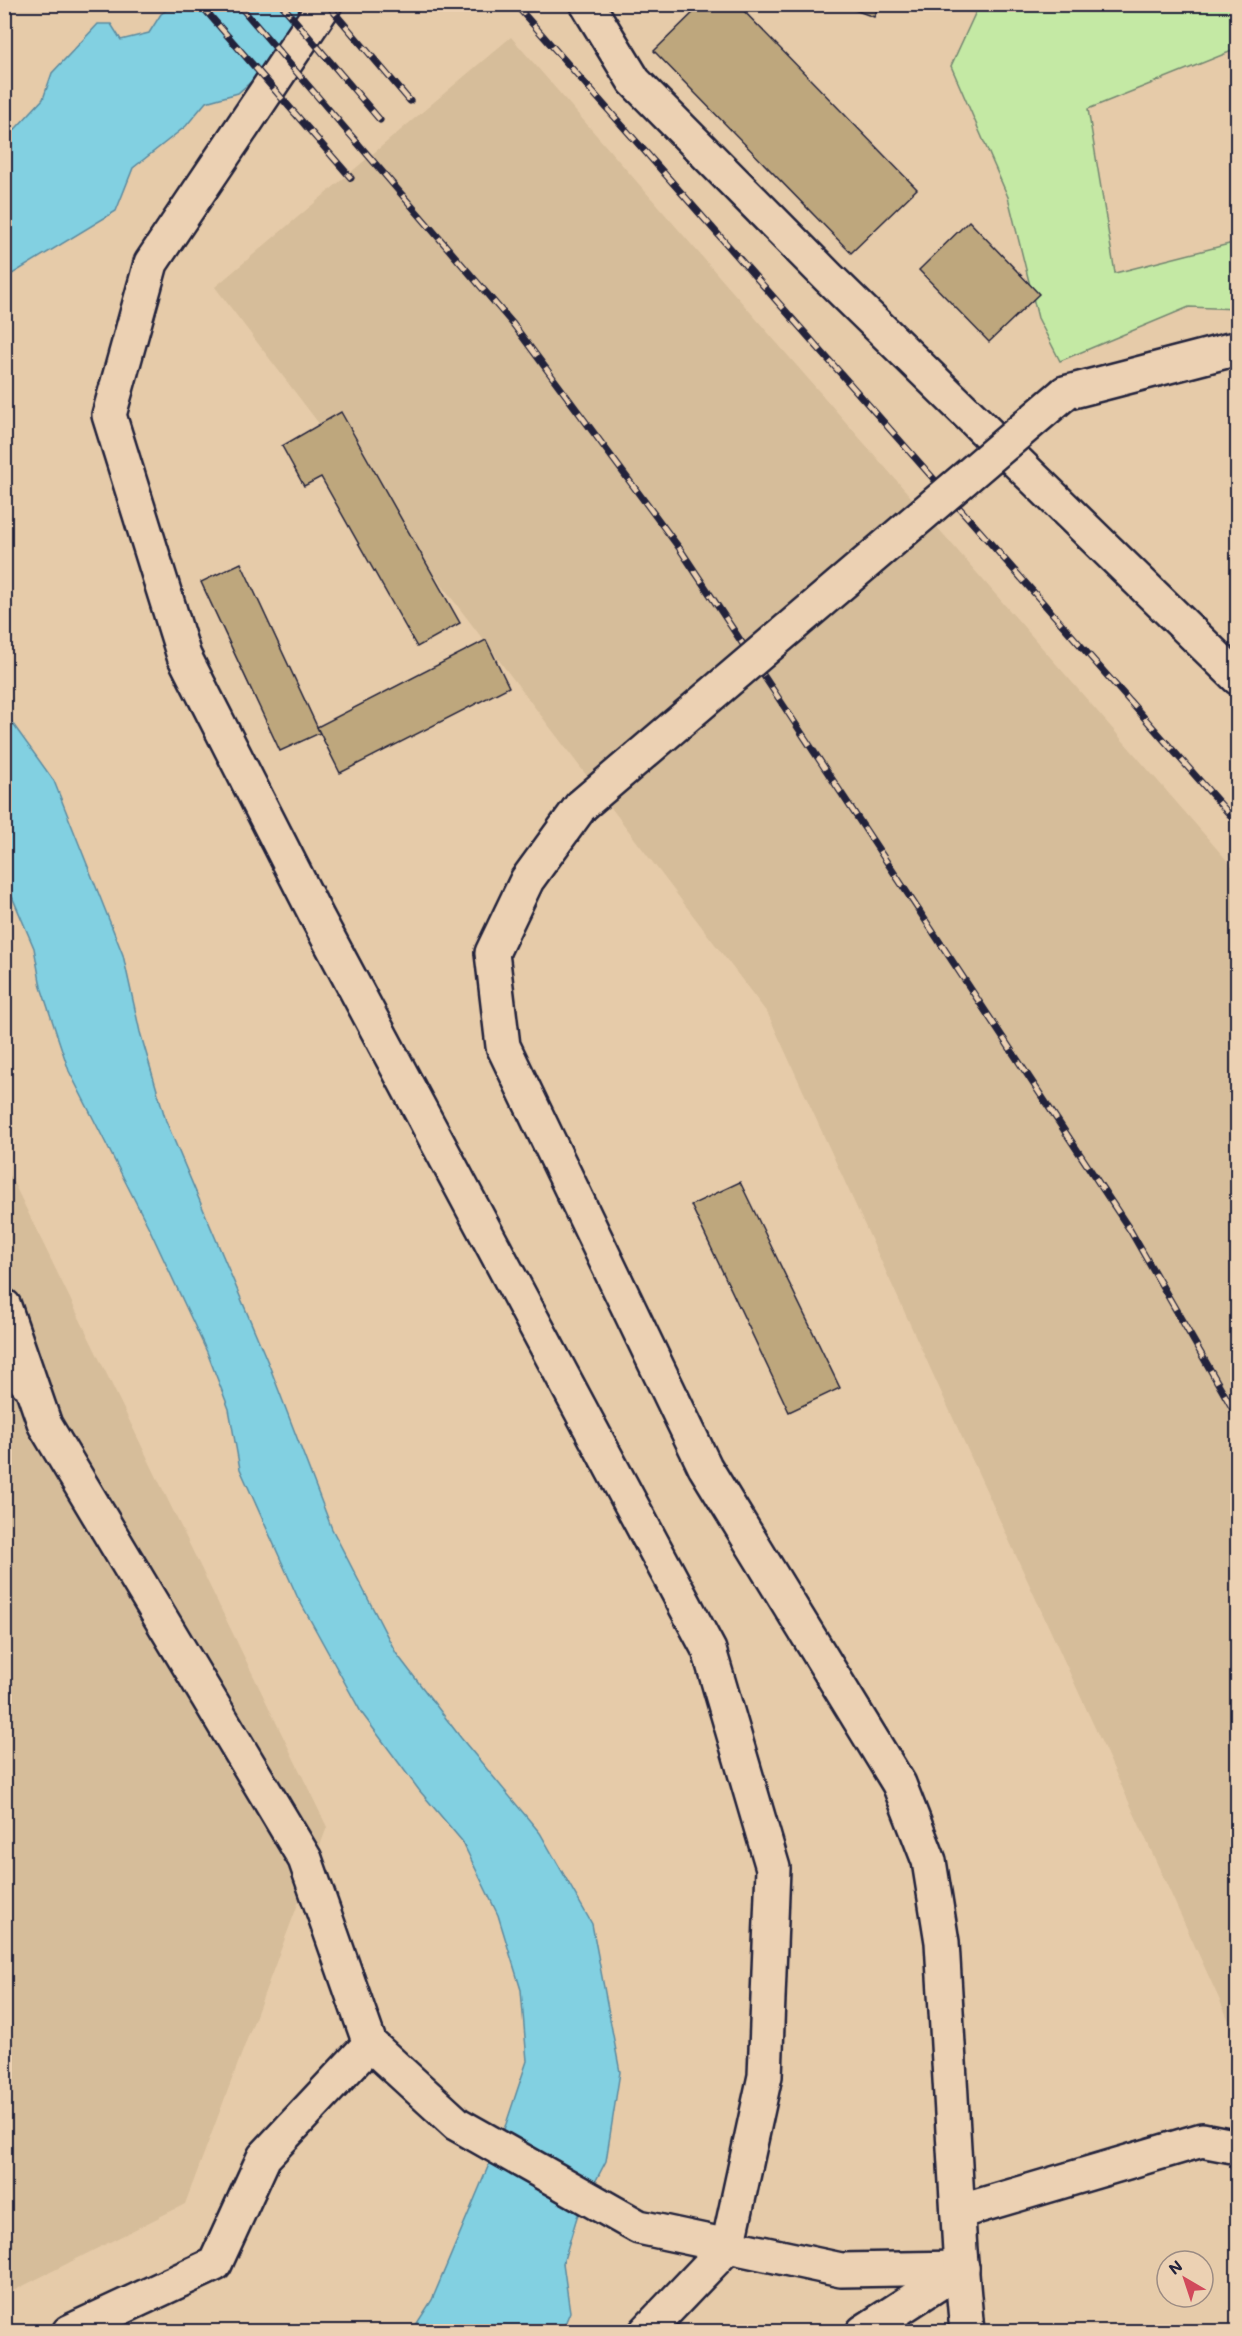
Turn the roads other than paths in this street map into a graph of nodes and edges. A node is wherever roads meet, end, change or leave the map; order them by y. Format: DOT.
graph roads {
  1 [pos="326,4"];
  2 [pos="587,4"];
  3 [pos="1238,351"];
  4 [pos="1238,678"];
  5 [pos="4,1306"];
  6 [pos="4,1364"];
  7 [pos="45,1425"];
  8 [pos="370,2044"];
  9 [pos="1238,2147"];
  10 [pos="958,2212"];
  11 [pos="728,2246"];
  12 [pos="962,2268"];
  13 [pos="69,2331"];
  14 [pos="646,2331"];
  15 [pos="863,2331"];
  16 [pos="967,2331"];
  1 -- 11 [label="street"];
  2 -- 4 [label="street"];
  3 -- 10 [label="street, bridge"];
  5 -- 7 [label="street"];
  6 -- 7 [label="lane"];
  7 -- 8 [label="street"];
  8 -- 11 [label="street"];
  8 -- 13 [label="street"];
  9 -- 10 [label="street"];
  10 -- 12 [label="street"];
  11 -- 12 [label="street"];
  11 -- 14 [label="street"];
  12 -- 15 [label="street"];
  12 -- 16 [label="street"];
}
